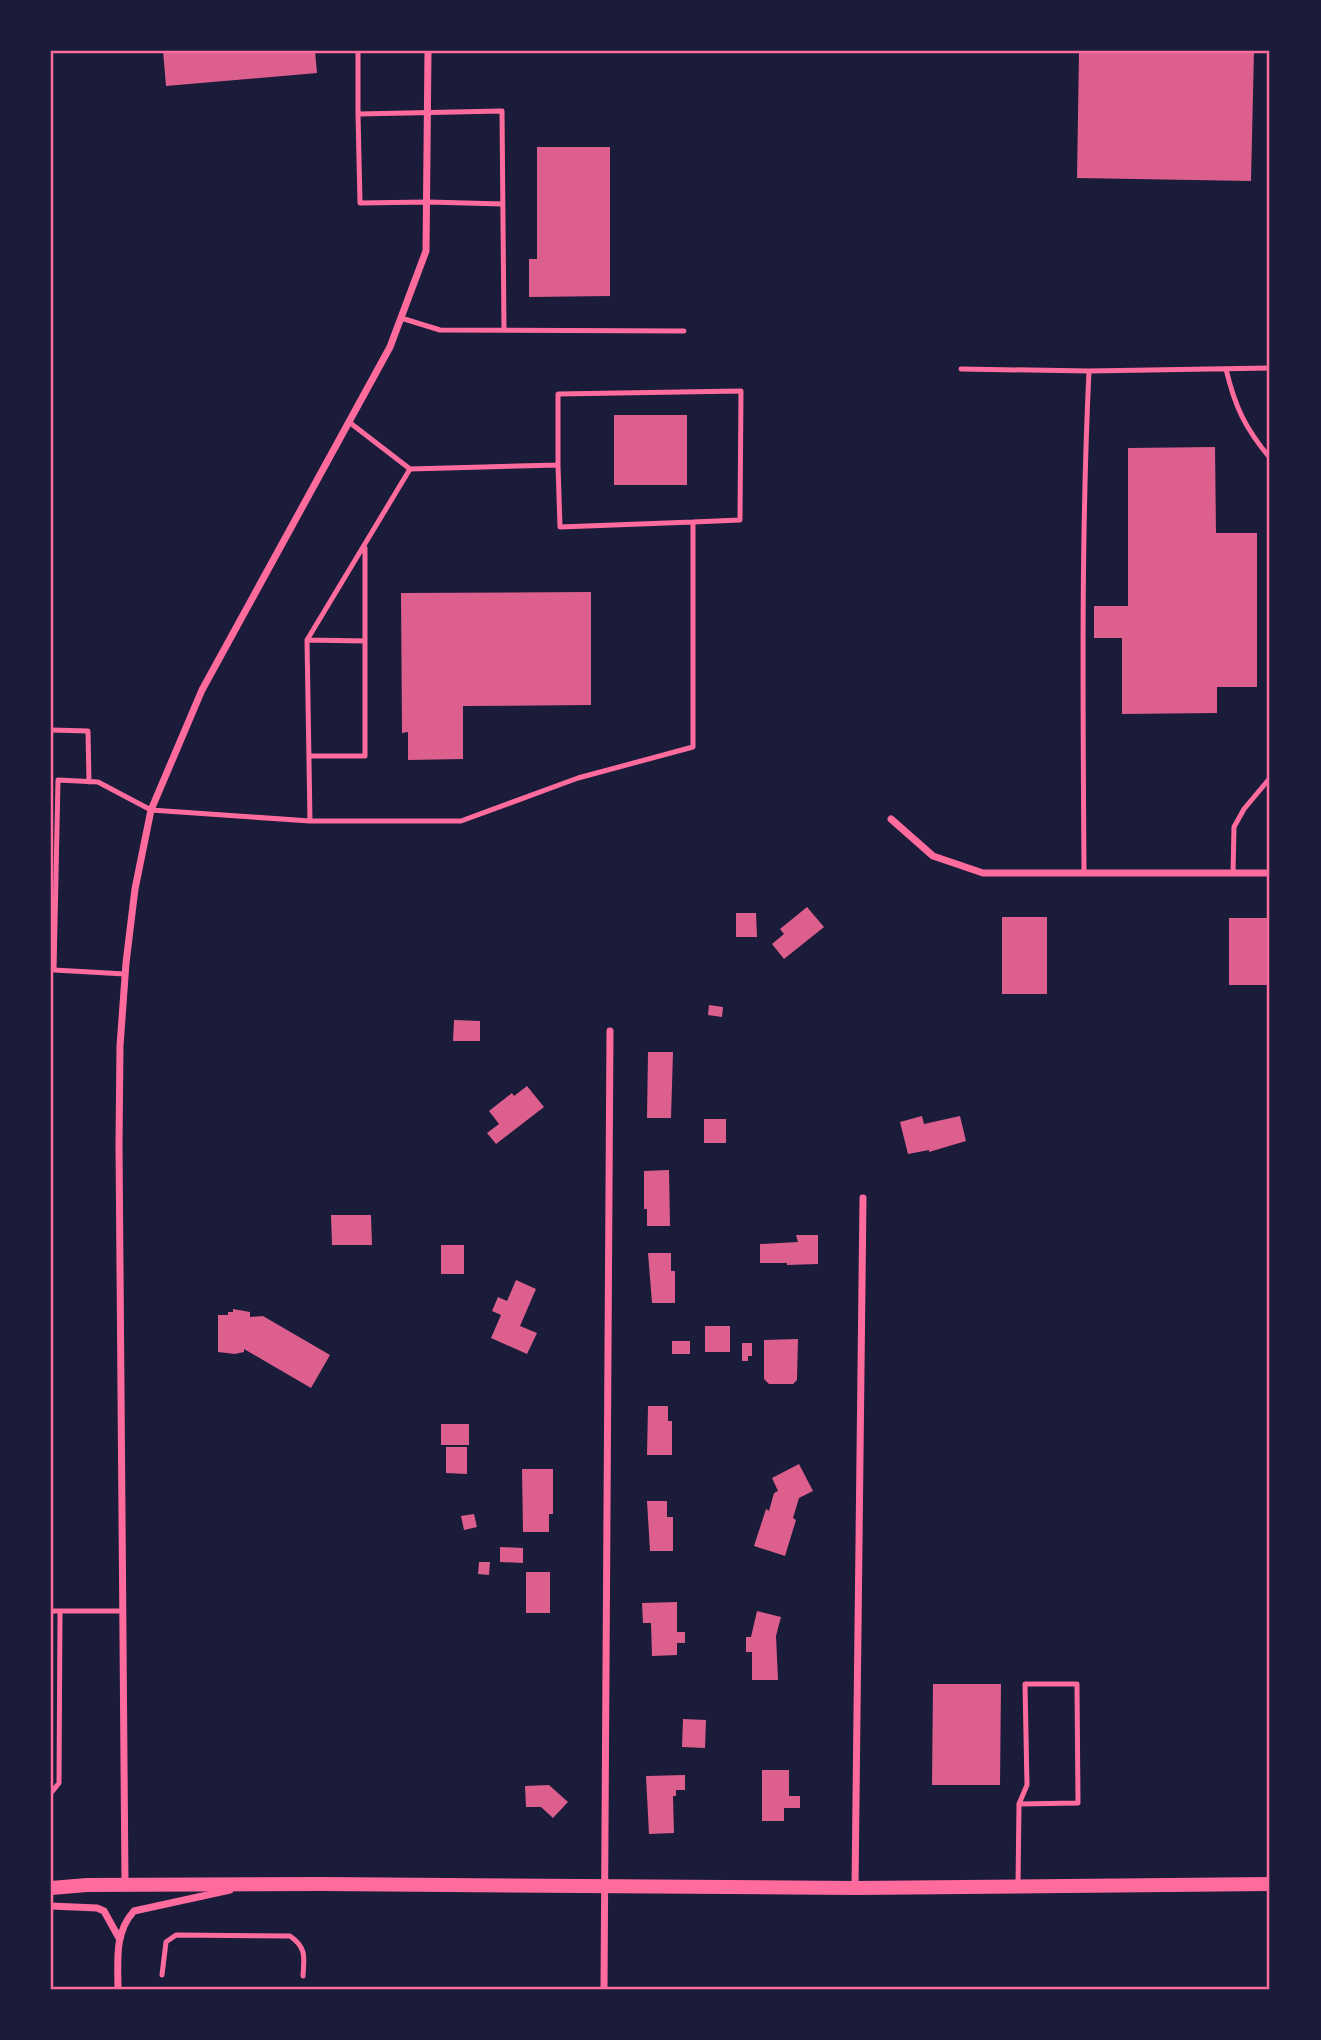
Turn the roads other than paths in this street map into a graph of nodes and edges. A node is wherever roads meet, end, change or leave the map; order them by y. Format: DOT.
graph roads {
  1 [pos="358,51"];
  2 [pos="428,51"];
  3 [pos="429,112"];
  4 [pos="358,114"];
  5 [pos="428,202"];
  6 [pos="503,204"];
  7 [pos="401,318"];
  8 [pos="504,330"];
  9 [pos="684,331"];
  10 [pos="1270,368"];
  11 [pos="961,369"];
  12 [pos="1226,369"];
  13 [pos="1088,371"];
  14 [pos="349,422"];
  15 [pos="1270,458"];
  16 [pos="558,465"];
  17 [pos="410,469"];
  18 [pos="693,522"];
  19 [pos="365,545"];
  20 [pos="307,640"];
  21 [pos="365,640"];
  22 [pos="51,730"];
  23 [pos="309,756"];
  24 [pos="1270,778"];
  25 [pos="54,780"];
  26 [pos="89,782"];
  27 [pos="151,810"];
  28 [pos="891,819"];
  29 [pos="310,821"];
  30 [pos="1084,872"];
  31 [pos="1233,873"];
  32 [pos="1270,873"];
  33 [pos="52,970"];
  34 [pos="125,974"];
  35 [pos="610,1031"];
  36 [pos="863,1198"];
  37 [pos="51,1611"];
  38 [pos="60,1611"];
  39 [pos="122,1611"];
  40 [pos="51,1652"];
  41 [pos="60,1652"];
  42 [pos="51,1793"];
  43 [pos="1019,1804"];
  44 [pos="51,1882"];
  45 [pos="1270,1884"];
  46 [pos="86,1885"];
  47 [pos="125,1885"];
  48 [pos="249,1885"];
  49 [pos="1018,1886"];
  50 [pos="606,1887"];
  51 [pos="51,1888"];
  52 [pos="855,1888"];
  53 [pos="51,1906"];
  54 [pos="118,1938"];
  55 [pos="162,1975"];
  56 [pos="303,1976"];
  57 [pos="118,1989"];
  58 [pos="604,1989"];
  1 -- 4 [label="lane"];
  2 -- 3 [label="street"];
  3 -- 4 [label="lane"];
  3 -- 5 [label="street"];
  3 -- 6 [label="lane"];
  4 -- 5 [label="lane"];
  5 -- 6 [label="lane"];
  5 -- 7 [label="street"];
  6 -- 8 [label="lane"];
  7 -- 8 [label="lane"];
  7 -- 14 [label="street"];
  8 -- 9 [label="lane"];
  10 -- 12 [label="lane"];
  11 -- 13 [label="lane"];
  12 -- 13 [label="lane"];
  12 -- 15 [label="lane"];
  13 -- 30 [label="lane"];
  14 -- 17 [label="lane"];
  14 -- 27 [label="street"];
  16 -- 17 [label="lane"];
  16 -- 18 [label="lane"];
  16 -- 18 [label="lane"];
  17 -- 19 [label="lane"];
  18 -- 29 [label="lane"];
  19 -- 20 [label="lane"];
  19 -- 21 [label="lane"];
  20 -- 21 [label="lane"];
  20 -- 23 [label="lane"];
  21 -- 23 [label="lane"];
  22 -- 26 [label="lane"];
  23 -- 29 [label="lane"];
  24 -- 31 [label="lane"];
  25 -- 26 [label="lane"];
  25 -- 33 [label="lane"];
  26 -- 27 [label="lane"];
  27 -- 29 [label="lane"];
  27 -- 34 [label="street"];
  28 -- 30 [label="street"];
  30 -- 31 [label="street"];
  31 -- 32 [label="street"];
  33 -- 34 [label="lane"];
  34 -- 39 [label="street"];
  35 -- 50 [label="street"];
  36 -- 52 [label="street"];
  37 -- 38 [label="lane"];
  38 -- 39 [label="lane"];
  38 -- 41 [label="lane"];
  39 -- 47 [label="street"];
  40 -- 41 [label="lane"];
  41 -- 42 [label="lane"];
  43 -- 43 [label="lane"];
  43 -- 49 [label="lane"];
  44 -- 46 [label="main road"];
  45 -- 49 [label="main road"];
  46 -- 47 [label="main road"];
  46 -- 51 [label="main road"];
  47 -- 48 [label="main road"];
  48 -- 50 [label="main road"];
  48 -- 54 [label="street"];
  49 -- 52 [label="main road"];
  50 -- 52 [label="main road"];
  50 -- 58 [label="street"];
  53 -- 54 [label="street"];
  54 -- 57 [label="street"];
  55 -- 56 [label="lane"];
}
